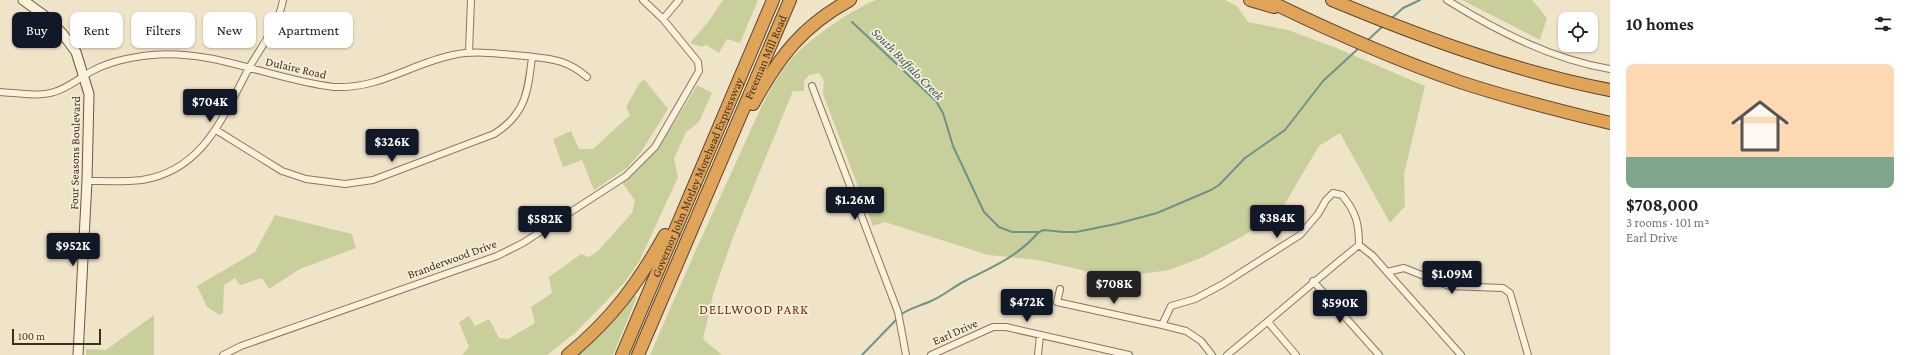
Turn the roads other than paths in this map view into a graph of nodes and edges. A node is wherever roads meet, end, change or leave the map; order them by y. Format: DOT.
graph roads {
  1 [pos="23,0"];
  2 [pos="282,0"];
  3 [pos="471,0"];
  4 [pos="643,0"];
  5 [pos="679,0"];
  6 [pos="773,0"];
  7 [pos="790,0"];
  8 [pos="850,0"];
  9 [pos="1250,0"];
  10 [pos="1267,0"];
  11 [pos="1332,0"];
  12 [pos="1447,0"];
  13 [pos="1291,12"];
  14 [pos="663,20"];
  15 [pos="469,52"];
  16 [pos="532,57"];
  17 [pos="249,68"];
  18 [pos="1610,69"];
  19 [pos="84,75"];
  20 [pos="587,77"];
  21 [pos="812,86"];
  22 [pos="1610,90"];
  23 [pos="0,92"];
  24 [pos="742,114"];
  25 [pos="1610,123"];
  26 [pos="216,130"];
  27 [pos="87,181"];
  28 [pos="676,225"];
  29 [pos="1359,245"];
  30 [pos="1387,272"];
  31 [pos="1313,281"];
  32 [pos="1060,289"];
  33 [pos="1268,322"];
  34 [pos="1162,325"];
  35 [pos="1040,335"];
  36 [pos="78,355"];
  37 [pos="223,355"];
  38 [pos="568,355"];
  39 [pos="622,355"];
  40 [pos="638,355"];
  41 [pos="906,355"];
  42 [pos="931,355"];
  43 [pos="1038,355"];
  44 [pos="1129,355"];
  45 [pos="1212,355"];
  46 [pos="1227,355"];
  47 [pos="1296,355"];
  48 [pos="1380,355"];
  49 [pos="1461,355"];
  50 [pos="1528,355"];
  1 -- 19 [label="street, Four Seasons Boulevard"];
  2 -- 17 [label="street"];
  3 -- 15 [label="street"];
  4 -- 14 [label="street, Branderwood Drive"];
  5 -- 14 [label="street"];
  6 -- 28 [label="highway, Governor John Motley Morehead Expressway"];
  7 -- 24 [label="highway, Freeman Mill Road"];
  8 -- 24 [label="highway"];
  9 -- 13 [label="highway"];
  10 -- 13 [label="highway"];
  11 -- 22 [label="highway"];
  12 -- 18 [label="street"];
  13 -- 25 [label="highway"];
  14 -- 37 [label="street, Branderwood Drive"];
  15 -- 16 [label="street, Dulaire Road"];
  15 -- 17 [label="street, Dulaire Road"];
  16 -- 20 [label="street, Dulaire Road"];
  16 -- 26 [label="street"];
  17 -- 19 [label="street, Dulaire Road"];
  17 -- 26 [label="street"];
  19 -- 23 [label="street, Dulaire Road"];
  19 -- 27 [label="street, Four Seasons Boulevard"];
  21 -- 41 [label="street"];
  24 -- 40 [label="highway, Governor John Motley Morehead Expressway"];
  26 -- 27 [label="street"];
  27 -- 36 [label="street, Four Seasons Boulevard"];
  28 -- 38 [label="highway"];
  28 -- 39 [label="highway, Governor John Motley Morehead Expressway"];
  29 -- 30 [label="street"];
  29 -- 31 [label="street"];
  29 -- 34 [label="street"];
  30 -- 49 [label="street"];
  30 -- 50 [label="street"];
  31 -- 33 [label="street"];
  31 -- 48 [label="street"];
  32 -- 34 [label="street"];
  33 -- 46 [label="street"];
  33 -- 47 [label="street"];
  34 -- 45 [label="street"];
  35 -- 42 [label="street, Earl Drive"];
  35 -- 43 [label="street"];
  35 -- 44 [label="street, Earl Drive"];
}
